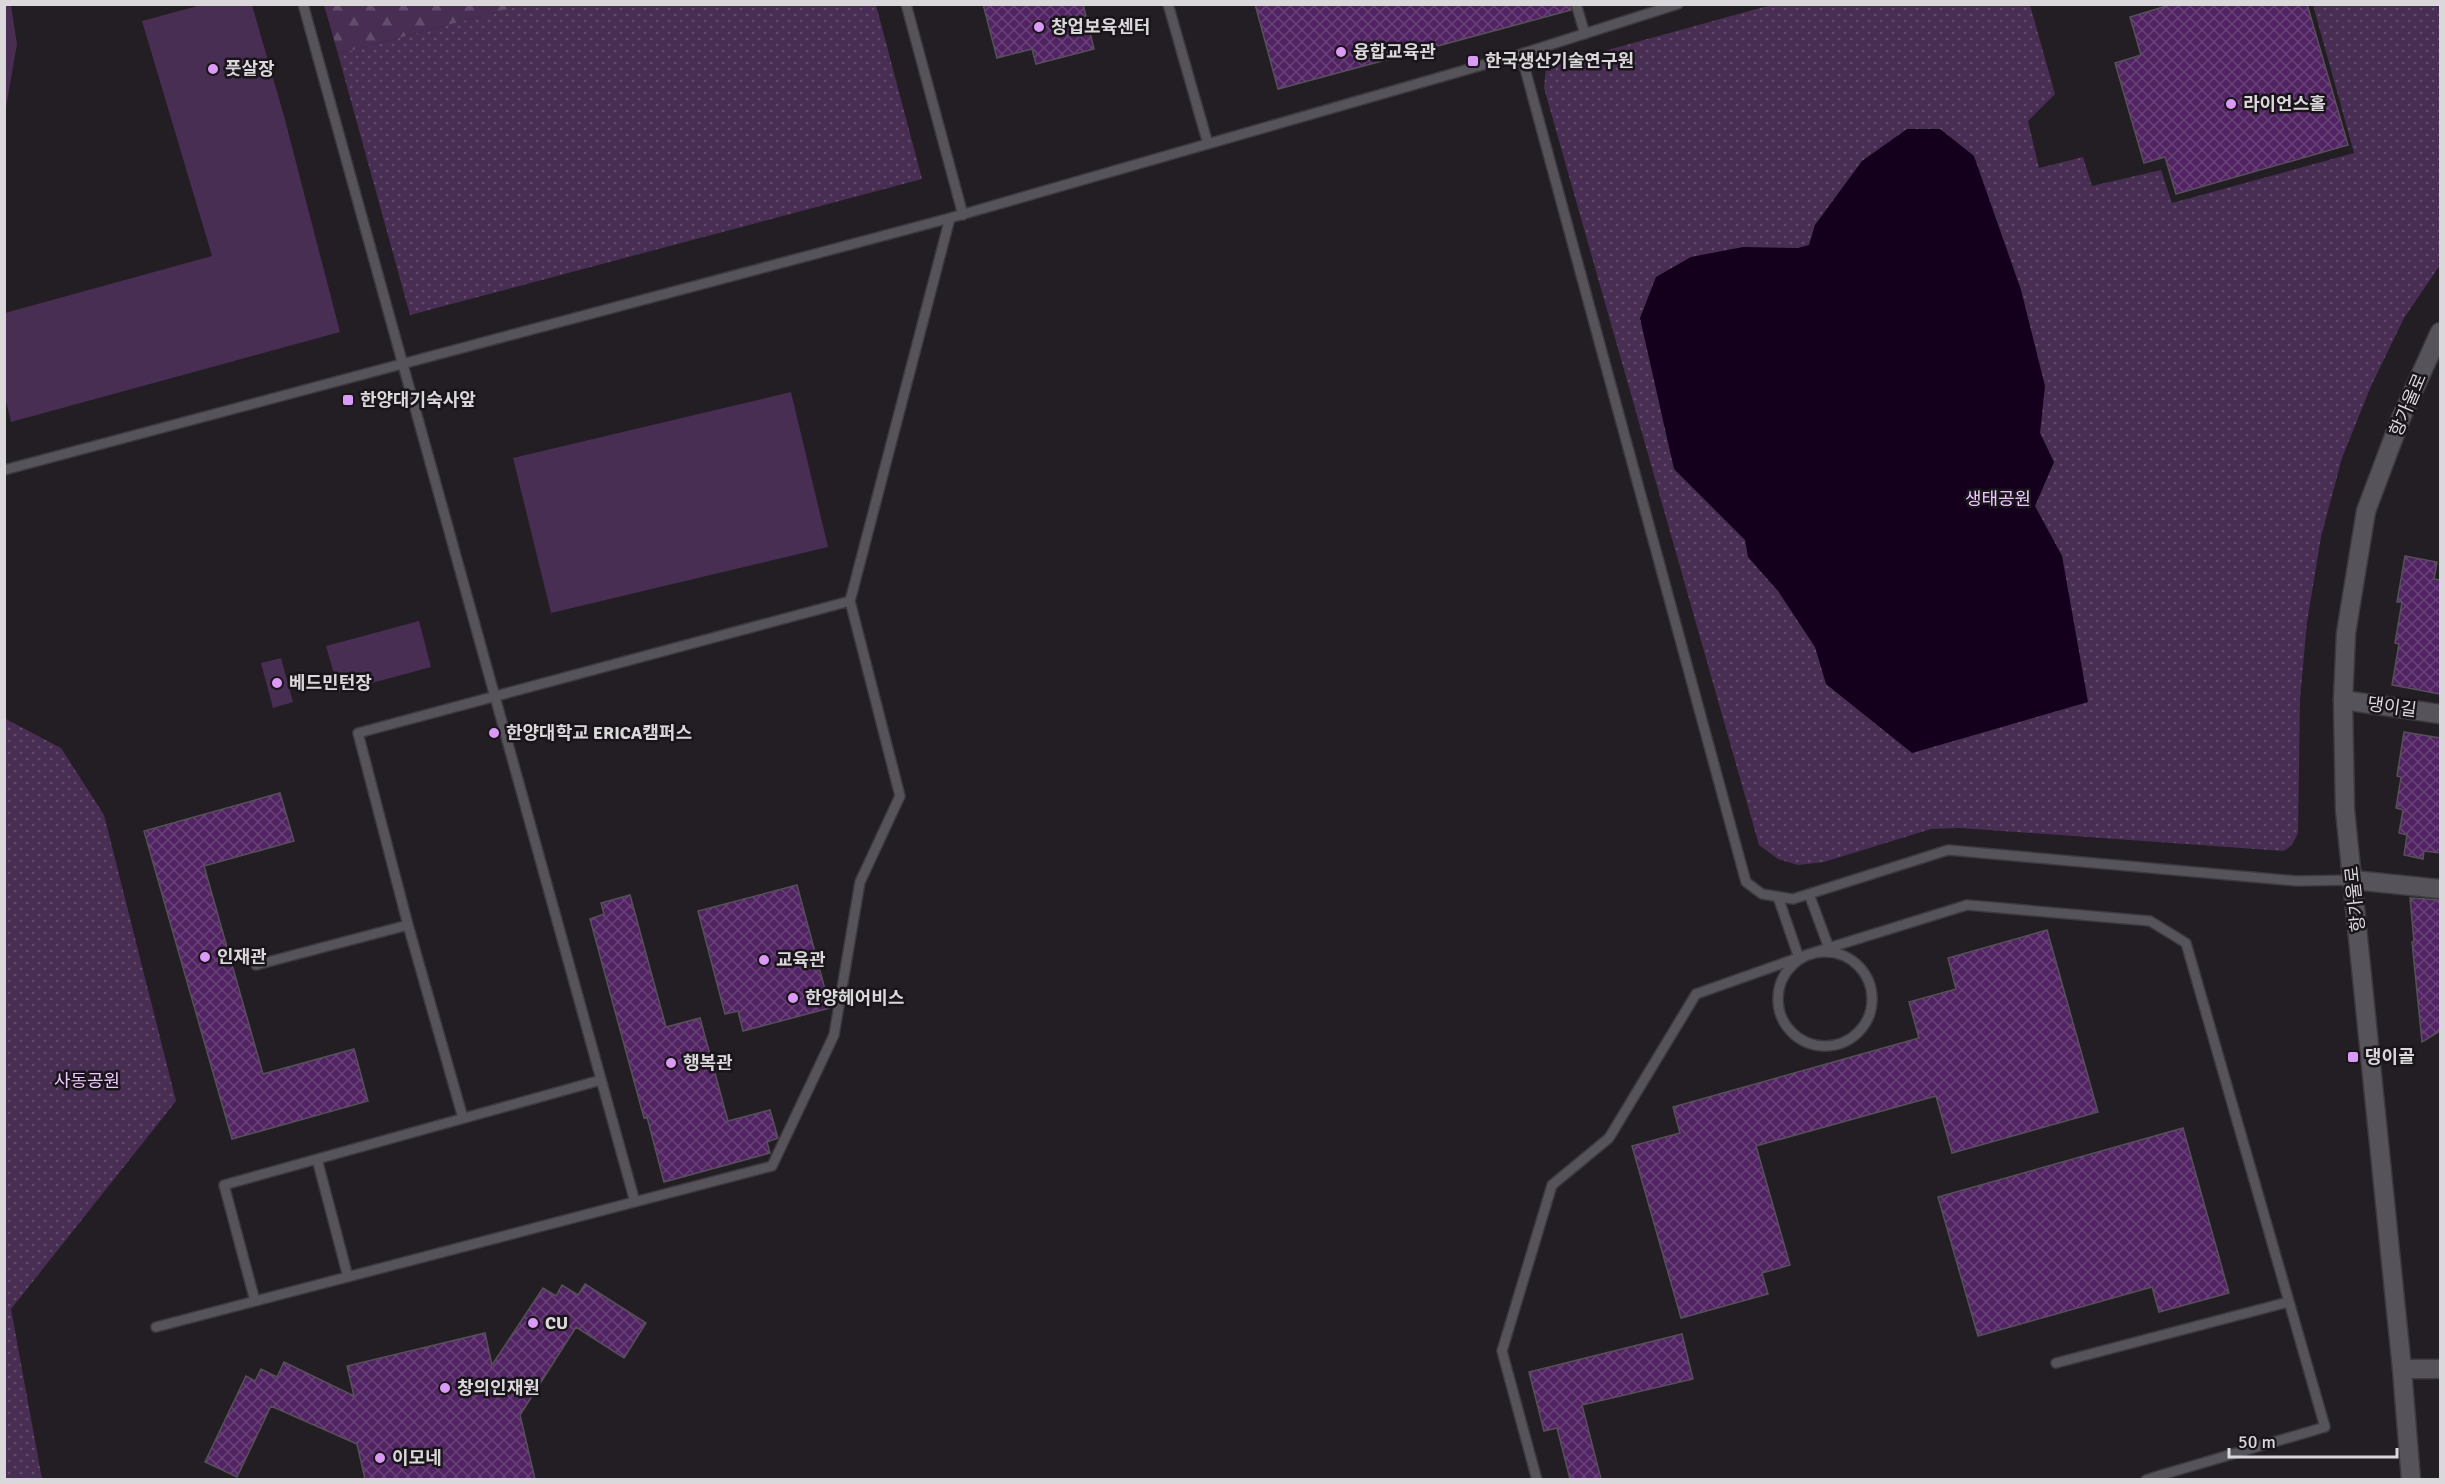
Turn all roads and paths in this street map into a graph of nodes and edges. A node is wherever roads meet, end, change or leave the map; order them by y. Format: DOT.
graph roads {
  1 [pos="303,4"];
  2 [pos="906,4"];
  3 [pos="1168,4"];
  4 [pos="1576,4"];
  5 [pos="1662,4"];
  6 [pos="1678,4"];
  7 [pos="1652,12"];
  8 [pos="1584,34"];
  9 [pos="1521,54"];
  10 [pos="1208,144"];
  11 [pos="963,214"];
  12 [pos="950,218"];
  13 [pos="2440,332"];
  14 [pos="402,363"];
  15 [pos="4,470"];
  16 [pos="850,601"];
  17 [pos="494,698"];
  18 [pos="2343,700"];
  19 [pos="2440,714"];
  20 [pos="2354,880"];
  21 [pos="2440,889"];
  22 [pos="1809,894"];
  23 [pos="1778,897"];
  24 [pos="408,925"];
  25 [pos="1829,948"];
  26 [pos="1809,954"];
  27 [pos="1799,958"];
  28 [pos="256,965"];
  29 [pos="600,1080"];
  30 [pos="464,1118"];
  31 [pos="317,1159"];
  32 [pos="635,1202"];
  33 [pos="348,1277"];
  34 [pos="255,1301"];
  35 [pos="2288,1302"];
  36 [pos="156,1327"];
  37 [pos="2056,1363"];
  38 [pos="2402,1369"];
  39 [pos="2440,1369"];
  40 [pos="2158,1478"];
  41 [pos="1537,1479"];
  42 [pos="2146,1479"];
  43 [pos="2411,1479"];
  1 -- 14 [label="lane"];
  2 -- 11 [label="lane"];
  3 -- 10 [label="lane"];
  4 -- 8 [label="lane"];
  5 -- 7 [label="lane"];
  6 -- 7 [label="lane"];
  7 -- 8 [label="lane"];
  8 -- 9 [label="lane"];
  9 -- 10 [label="lane"];
  9 -- 23 [label="lane"];
  10 -- 11 [label="lane"];
  11 -- 12 [label="lane"];
  12 -- 14 [label="lane"];
  12 -- 16 [label="lane"];
  13 -- 18 [label="main road, 항가울로"];
  14 -- 15 [label="lane"];
  14 -- 17 [label="lane"];
  16 -- 17 [label="lane"];
  16 -- 32 [label="lane"];
  17 -- 24 [label="lane"];
  17 -- 29 [label="lane"];
  18 -- 19 [label="main road, 댕이길"];
  18 -- 20 [label="main road, 항가울로"];
  20 -- 21 [label="main road"];
  20 -- 22 [label="lane"];
  20 -- 38 [label="main road, 항가울로"];
  22 -- 23 [label="lane"];
  22 -- 25 [label="lane"];
  23 -- 27 [label="lane"];
  24 -- 28 [label="lane"];
  24 -- 30 [label="lane"];
  25 -- 26 [label="lane"];
  25 -- 35 [label="lane"];
  26 -- 26 [label="lane"];
  26 -- 27 [label="lane"];
  27 -- 41 [label="lane"];
  29 -- 30 [label="lane"];
  29 -- 32 [label="lane"];
  30 -- 31 [label="lane"];
  31 -- 33 [label="lane"];
  31 -- 34 [label="lane"];
  32 -- 33 [label="lane"];
  33 -- 34 [label="lane"];
  34 -- 36 [label="lane"];
  35 -- 37 [label="lane"];
  35 -- 40 [label="lane"];
  38 -- 39 [label="main road"];
  38 -- 43 [label="main road, 항가울로"];
  40 -- 42 [label="lane"];
}
